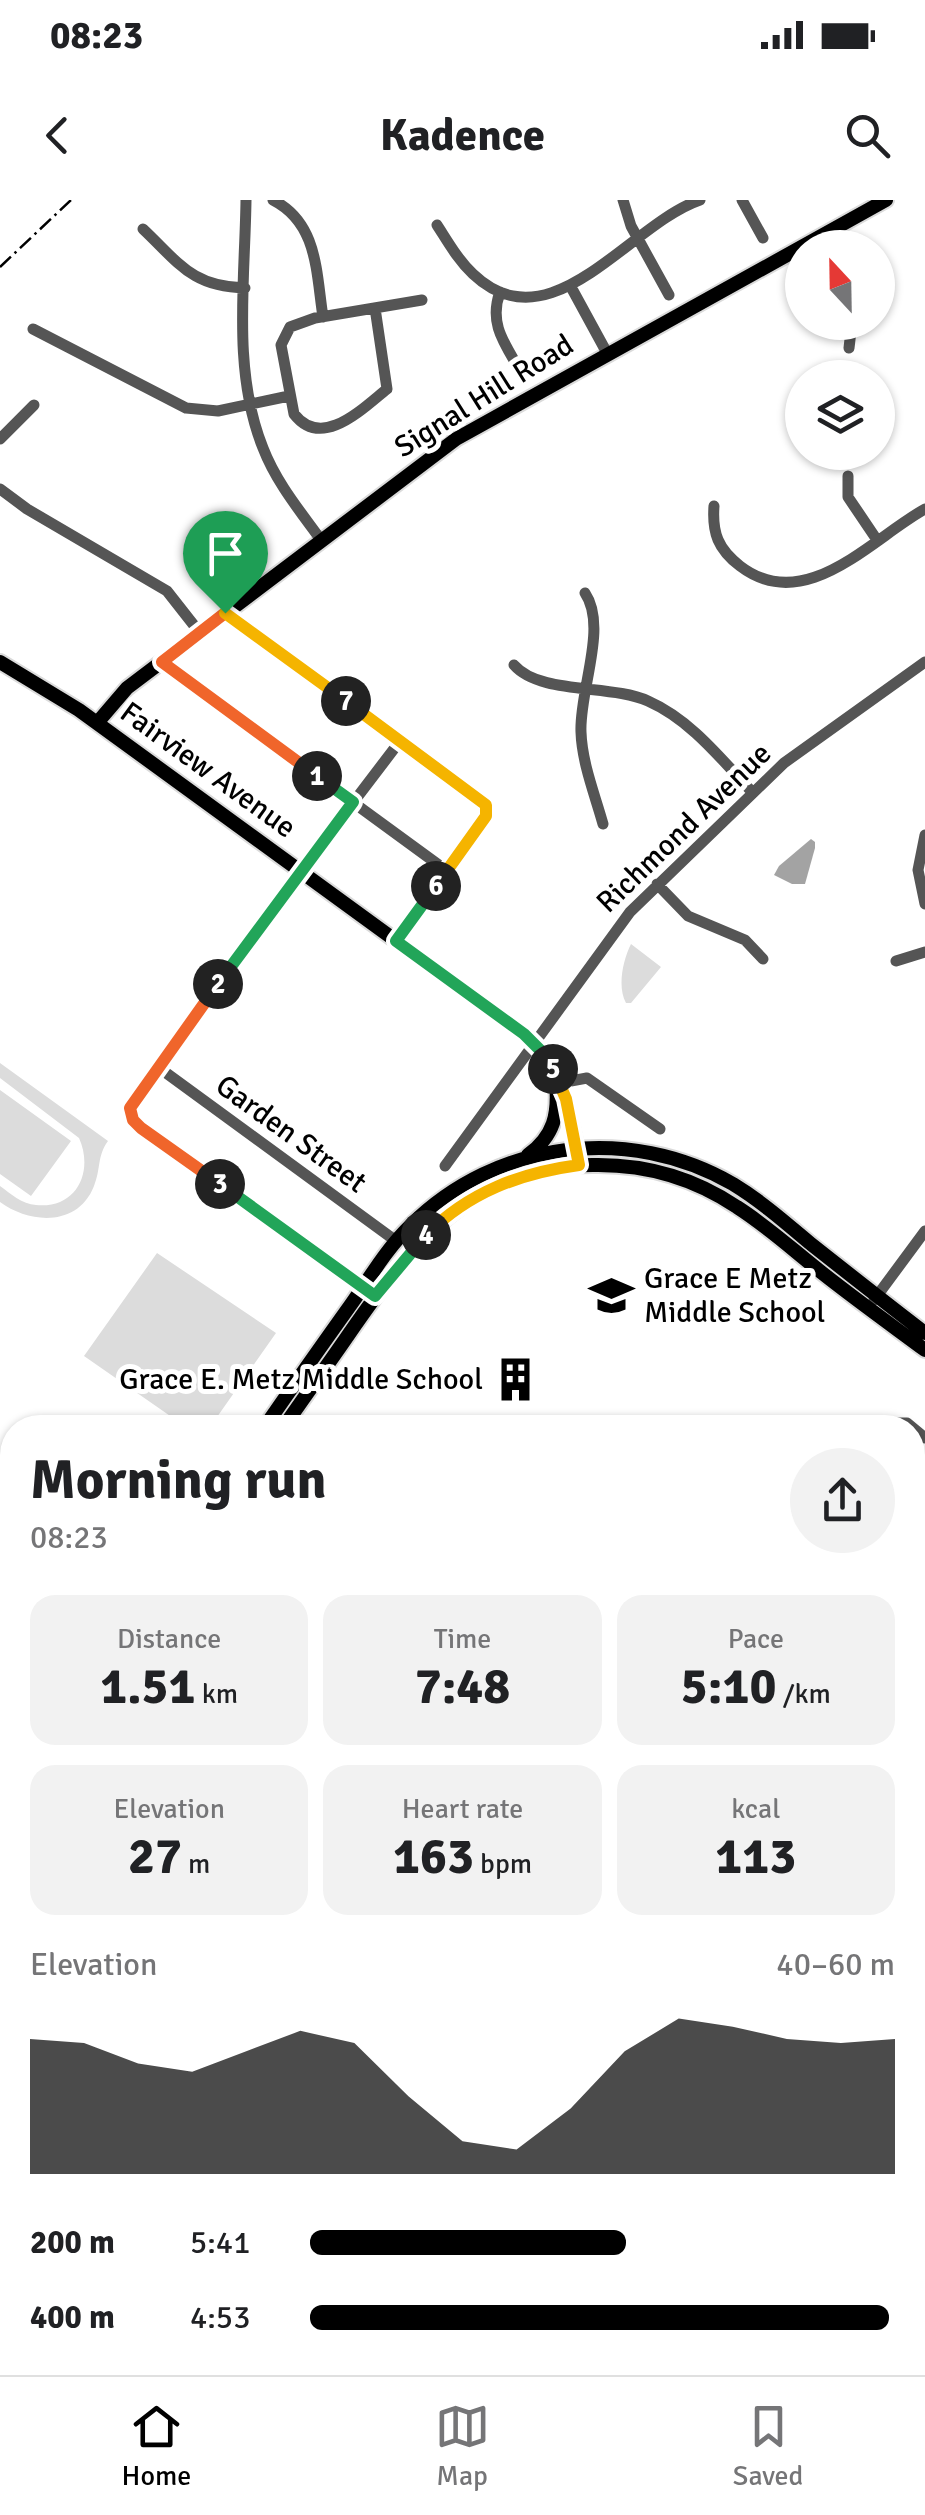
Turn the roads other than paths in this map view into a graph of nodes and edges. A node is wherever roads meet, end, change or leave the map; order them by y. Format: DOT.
graph roads {
  1 [pos="246,200"];
  2 [pos="273,200"];
  3 [pos="623,200"];
  4 [pos="700,200"];
  5 [pos="742,200"];
  6 [pos="886,200"];
  7 [pos="437,225"];
  8 [pos="142,230"];
  9 [pos="837,230"];
  10 [pos="637,235"];
  11 [pos="763,238"];
  12 [pos="785,259"];
  13 [pos="571,287"];
  14 [pos="245,288"];
  15 [pos="500,292"];
  16 [pos="669,295"];
  17 [pos="422,300"];
  18 [pos="375,308"];
  19 [pos="322,317"];
  20 [pos="33,329"];
  21 [pos="850,340"];
  22 [pos="849,348"];
  23 [pos="607,353"];
  24 [pos="522,374"];
  25 [pos="289,396"];
  26 [pos="34,405"];
  27 [pos="250,405"];
  28 [pos="0,439"];
  29 [pos="848,476"];
  30 [pos="0,489"];
  31 [pos="714,506"];
  32 [pos="925,509"];
  33 [pos="321,540"];
  34 [pos="877,540"];
  35 [pos="585,593"];
  36 [pos="225,613"];
  37 [pos="200,633"];
  38 [pos="0,662"];
  39 [pos="162,662"];
  40 [pos="925,662"];
  41 [pos="514,665"];
  42 [pos="585,688"];
  43 [pos="98,723"];
  44 [pos="400,741"];
  45 [pos="753,793"];
  46 [pos="353,802"];
  47 [pos="604,824"];
  48 [pos="925,834"];
  49 [pos="300,871"];
  50 [pos="447,871"];
  51 [pos="658,884"];
  52 [pos="925,904"];
  53 [pos="396,941"];
  54 [pos="925,952"];
  55 [pos="763,959"];
  56 [pos="896,961"];
  57 [pos="533,1042"];
  58 [pos="158,1068"];
  59 [pos="557,1078"];
  60 [pos="660,1129"];
  61 [pos="576,1148"];
  62 [pos="523,1158"];
  63 [pos="579,1165"];
  64 [pos="445,1166"];
  65 [pos="925,1231"];
  66 [pos="396,1241"];
  67 [pos="369,1292"];
  68 [pos="872,1302"];
  69 [pos="925,1332"];
  70 [pos="925,1350"];
  71 [pos="274,1415"];
  72 [pos="291,1415"];
  1 -- 14 [label="street"];
  2 -- 19 [label="street"];
  3 -- 10 [label="street"];
  4 -- 10 [label="street"];
  5 -- 11 [label="street"];
  6 -- 9 [label="main road, Signal Hill Road"];
  7 -- 15 [label="street"];
  8 -- 14 [label="street"];
  10 -- 13 [label="street"];
  10 -- 16 [label="street"];
  12 -- 23 [label="main road, Signal Hill Road"];
  13 -- 15 [label="street"];
  13 -- 23 [label="street"];
  14 -- 27 [label="street"];
  15 -- 24 [label="street"];
  17 -- 18 [label="street"];
  18 -- 19 [label="street"];
  18 -- 25 [label="street"];
  19 -- 25 [label="street"];
  20 -- 27 [label="street"];
  21 -- 22 [label="street"];
  23 -- 33 [label="main road, Signal Hill Road"];
  25 -- 27 [label="street"];
  26 -- 28 [label="street"];
  27 -- 33 [label="street"];
  29 -- 34 [label="street"];
  30 -- 37 [label="street"];
  31 -- 34 [label="street"];
  32 -- 34 [label="street"];
  33 -- 36 [label="main road, Signal Hill Road"];
  35 -- 42 [label="street"];
  36 -- 37 [label="main road, Signal Hill Road"];
  36 -- 44 [label="street"];
  37 -- 39 [label="main road, Signal Hill Road"];
  38 -- 43 [label="main road, Fairview Avenue"];
  39 -- 43 [label="main road, Signal Hill Road"];
  39 -- 46 [label="street"];
  40 -- 45 [label="street, Richmond Avenue"];
  41 -- 42 [label="street"];
  42 -- 45 [label="street"];
  42 -- 47 [label="street"];
  43 -- 49 [label="main road, Fairview Avenue"];
  44 -- 46 [label="street"];
  44 -- 50 [label="street"];
  45 -- 51 [label="street, Richmond Avenue"];
  46 -- 49 [label="street"];
  46 -- 50 [label="street"];
  48 -- 52 [label="street"];
  49 -- 53 [label="main road, Fairview Avenue"];
  49 -- 58 [label="street"];
  50 -- 53 [label="street"];
  51 -- 55 [label="street"];
  51 -- 57 [label="street, Richmond Avenue"];
  53 -- 57 [label="main road, Fairview Avenue"];
  54 -- 56 [label="street"];
  57 -- 59 [label="main road, Fairview Avenue"];
  57 -- 64 [label="street, Richmond Avenue"];
  58 -- 66 [label="street, Garden Street"];
  58 -- 67 [label="street"];
  59 -- 60 [label="street"];
  59 -- 61 [label="main road, Fairview Avenue"];
  59 -- 62 [label="main road"];
  61 -- 62 [label="main road"];
  61 -- 63 [label="main road, Fairview Avenue"];
  61 -- 68 [label="main road"];
  62 -- 66 [label="main road"];
  63 -- 67 [label="main road"];
  63 -- 68 [label="main road"];
  65 -- 68 [label="street"];
  66 -- 67 [label="main road"];
  67 -- 71 [label="main road"];
  67 -- 72 [label="main road"];
  68 -- 69 [label="main road"];
  68 -- 70 [label="main road"];
}
